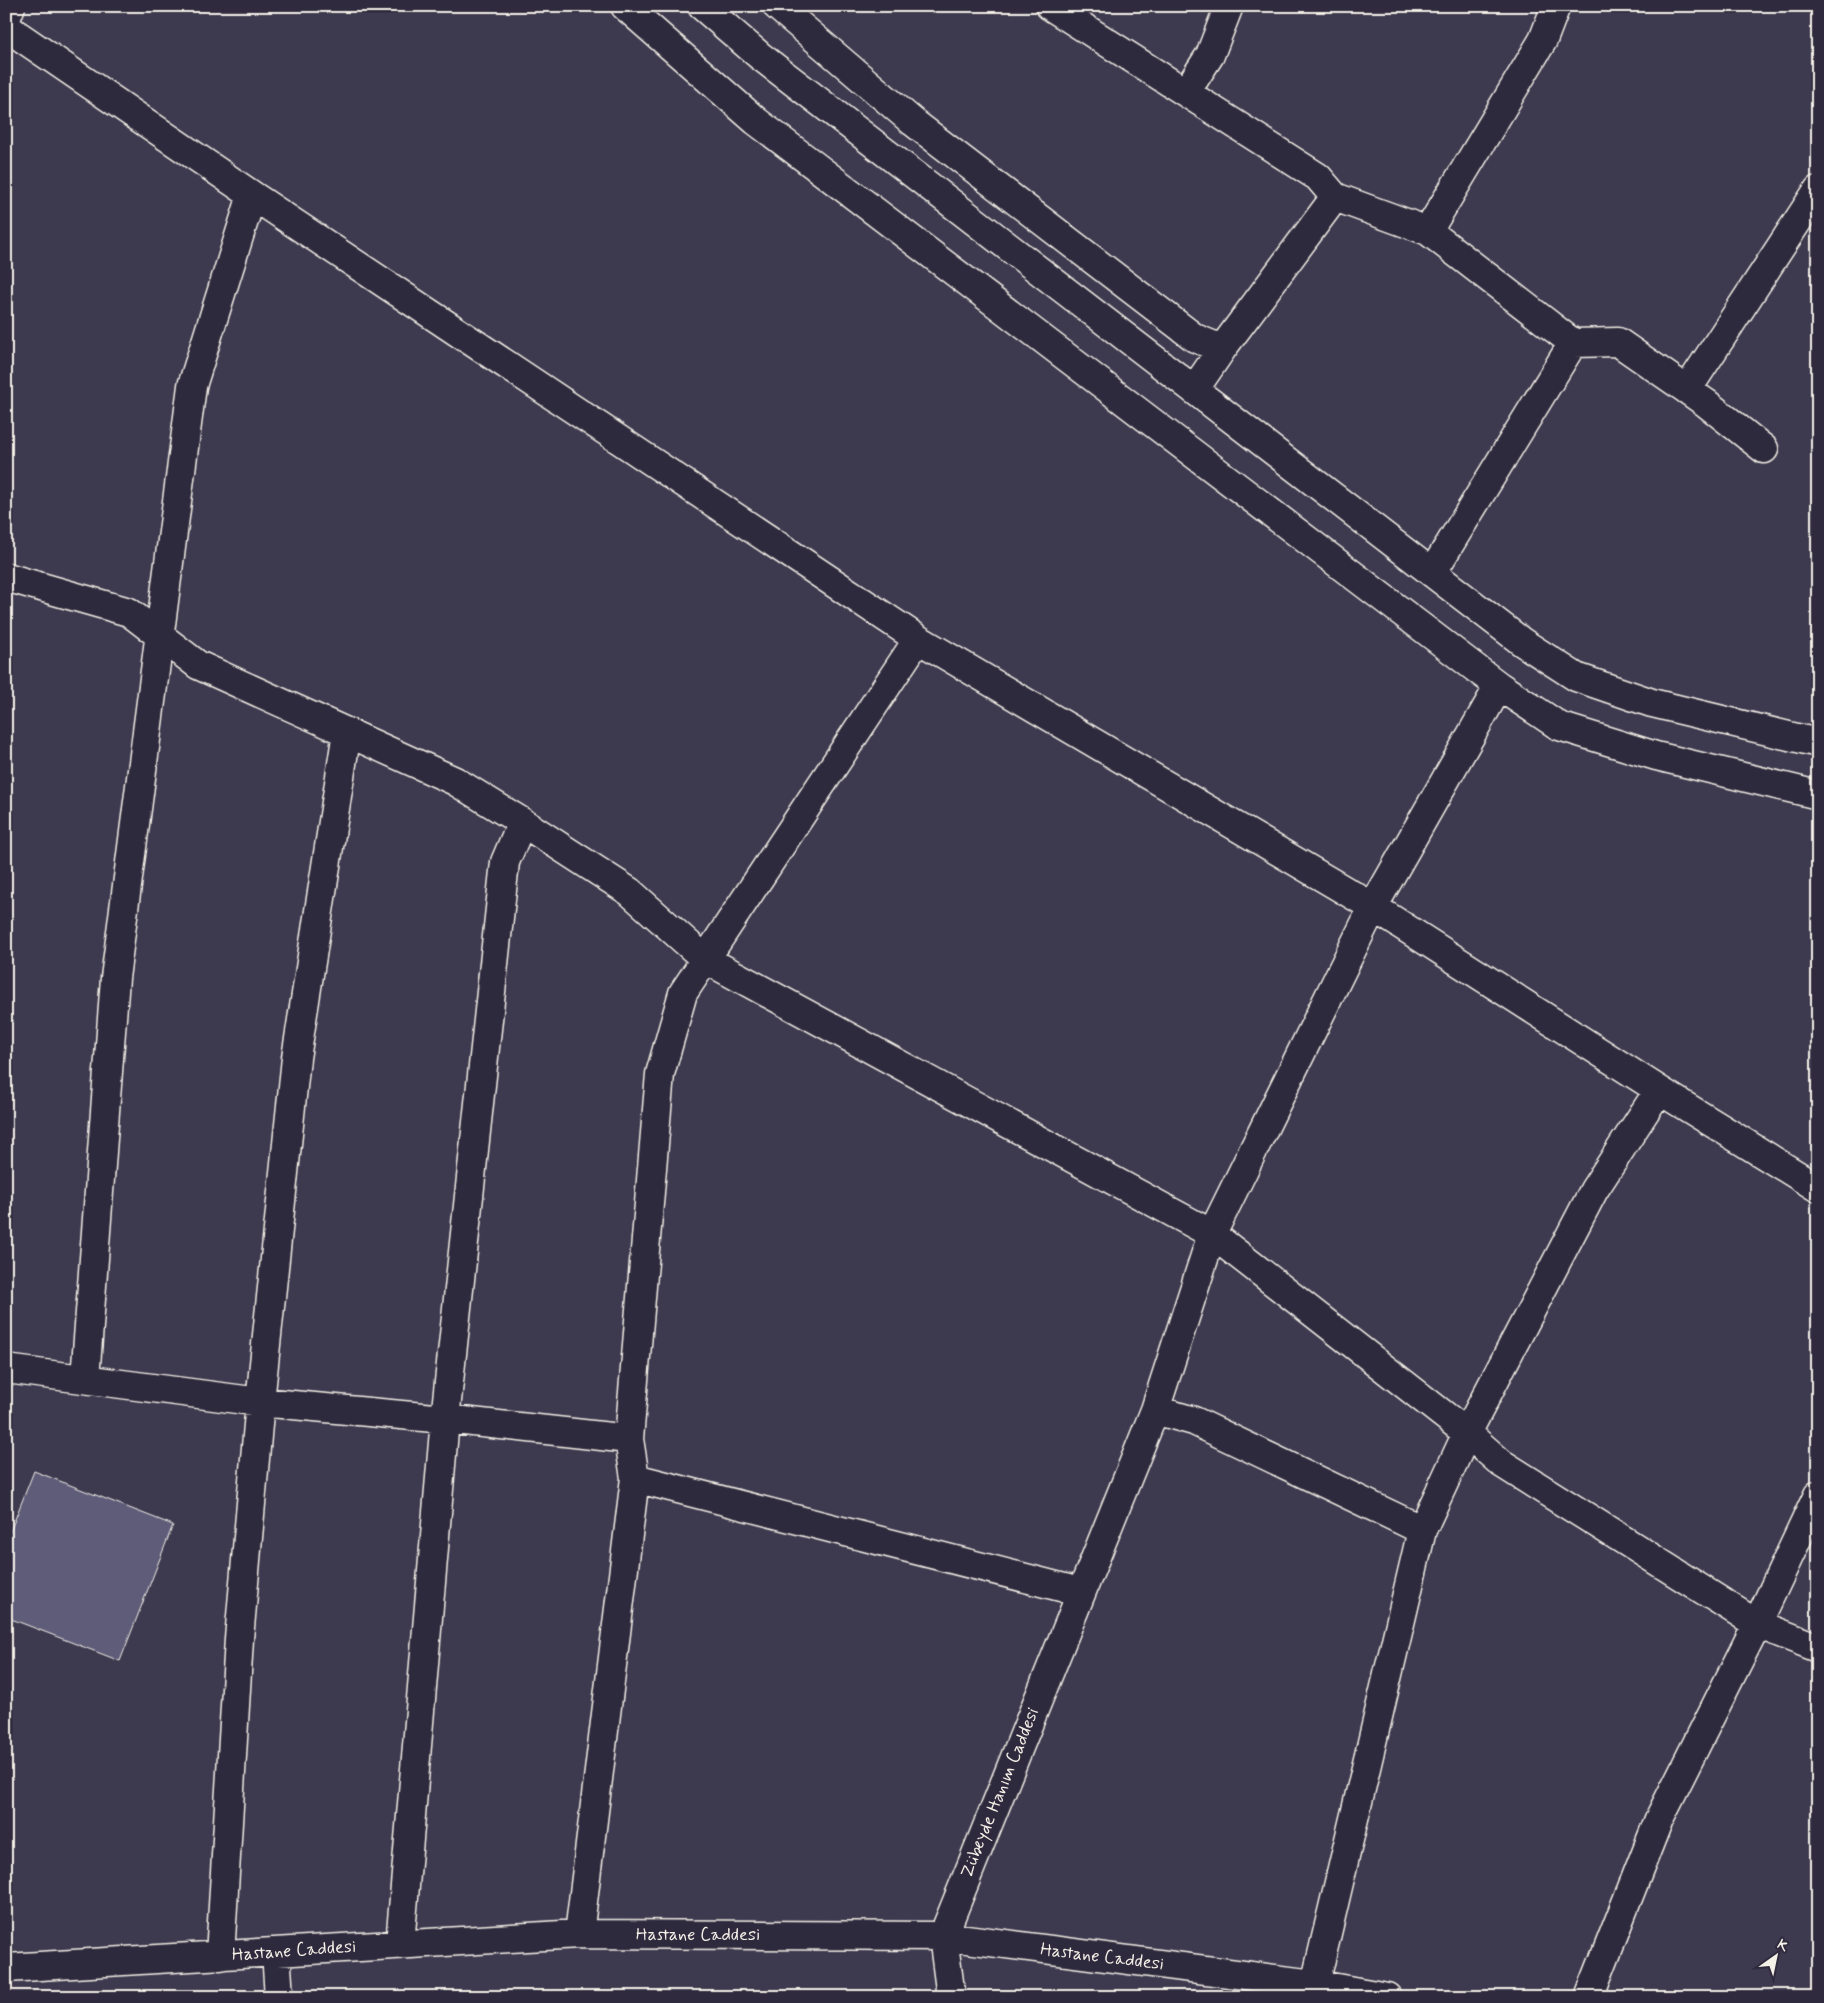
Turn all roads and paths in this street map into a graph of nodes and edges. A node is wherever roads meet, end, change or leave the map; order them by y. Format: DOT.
graph roads {
  1 [pos="11,6"];
  2 [pos="625,6"];
  3 [pos="702,6"];
  4 [pos="1050,6"];
  5 [pos="1229,6"];
  6 [pos="1556,6"];
  7 [pos="784,8"];
  8 [pos="6,19"];
  9 [pos="6,28"];
  10 [pos="1186,92"];
  11 [pos="1818,190"];
  12 [pos="252,195"];
  13 [pos="1335,197"];
  14 [pos="1428,230"];
  15 [pos="1573,343"];
  16 [pos="1222,349"];
  17 [pos="1194,390"];
  18 [pos="1687,390"];
  19 [pos="1764,449"];
  20 [pos="1432,572"];
  21 [pos="6,577"];
  22 [pos="160,635"];
  23 [pos="918,639"];
  24 [pos="1499,686"];
  25 [pos="347,732"];
  26 [pos="1818,743"];
  27 [pos="1818,795"];
  28 [pos="522,822"];
  29 [pos="1372,907"];
  30 [pos="705,959"];
  31 [pos="1659,1090"];
  32 [pos="1818,1188"];
  33 [pos="1212,1234"];
  34 [pos="6,1369"];
  35 [pos="85,1379"];
  36 [pos="260,1402"];
  37 [pos="1155,1410"];
  38 [pos="445,1419"];
  39 [pos="1467,1432"];
  40 [pos="629,1439"];
  41 [pos="635,1478"];
  42 [pos="1818,1495"];
  43 [pos="1422,1530"];
  44 [pos="1080,1592"];
  45 [pos="1757,1624"];
  46 [pos="1818,1648"];
  47 [pos="579,1934"];
  48 [pos="943,1936"];
  49 [pos="400,1944"];
  50 [pos="276,1952"];
  51 [pos="220,1956"];
  52 [pos="6,1968"];
  53 [pos="1313,1990"];
  54 [pos="279,1997"];
  55 [pos="951,1997"];
  56 [pos="1387,1997"];
  57 [pos="1590,1997"];
  1 -- 8 [label="street"];
  2 -- 24 [label="street"];
  3 -- 17 [label="street"];
  4 -- 10 [label="street"];
  5 -- 10 [label="street"];
  6 -- 14 [label="street"];
  7 -- 16 [label="street"];
  9 -- 12 [label="street"];
  10 -- 13 [label="street"];
  11 -- 18 [label="street"];
  12 -- 22 [label="street"];
  12 -- 23 [label="street"];
  13 -- 14 [label="street"];
  13 -- 16 [label="street"];
  14 -- 15 [label="street"];
  15 -- 18 [label="street"];
  15 -- 20 [label="street"];
  16 -- 17 [label="street"];
  17 -- 20 [label="street"];
  18 -- 19 [label="street"];
  20 -- 26 [label="street"];
  21 -- 22 [label="street"];
  22 -- 25 [label="street"];
  22 -- 35 [label="street"];
  23 -- 29 [label="street"];
  23 -- 30 [label="street"];
  24 -- 27 [label="street"];
  24 -- 29 [label="street, Zübeyde Hanım Caddesi"];
  25 -- 28 [label="street"];
  25 -- 36 [label="street"];
  28 -- 30 [label="street"];
  28 -- 38 [label="street"];
  29 -- 31 [label="street"];
  29 -- 33 [label="street, Zübeyde Hanım Caddesi"];
  30 -- 33 [label="street"];
  30 -- 40 [label="street"];
  31 -- 32 [label="street"];
  31 -- 39 [label="street"];
  33 -- 37 [label="street, Zübeyde Hanım Caddesi"];
  33 -- 39 [label="street"];
  34 -- 35 [label="street"];
  35 -- 36 [label="street"];
  36 -- 38 [label="street"];
  36 -- 51 [label="street"];
  37 -- 43 [label="street"];
  37 -- 44 [label="street, Zübeyde Hanım Caddesi"];
  38 -- 40 [label="street"];
  38 -- 49 [label="street"];
  39 -- 43 [label="street"];
  39 -- 45 [label="street"];
  40 -- 41 [label="street"];
  41 -- 44 [label="street"];
  41 -- 47 [label="street"];
  42 -- 45 [label="street"];
  43 -- 53 [label="street"];
  44 -- 48 [label="street, Zübeyde Hanım Caddesi"];
  45 -- 46 [label="street"];
  45 -- 57 [label="street"];
  47 -- 48 [label="street, Hastane Caddesi"];
  47 -- 49 [label="street, Hastane Caddesi"];
  48 -- 53 [label="street, Hastane Caddesi"];
  48 -- 55 [label="street, Zübeyde Hanım Caddesi"];
  49 -- 50 [label="street, Hastane Caddesi"];
  50 -- 51 [label="street, Hastane Caddesi"];
  50 -- 54 [label="street"];
  51 -- 52 [label="street, Hastane Caddesi"];
  53 -- 56 [label="street, Hastane Caddesi"];
}
